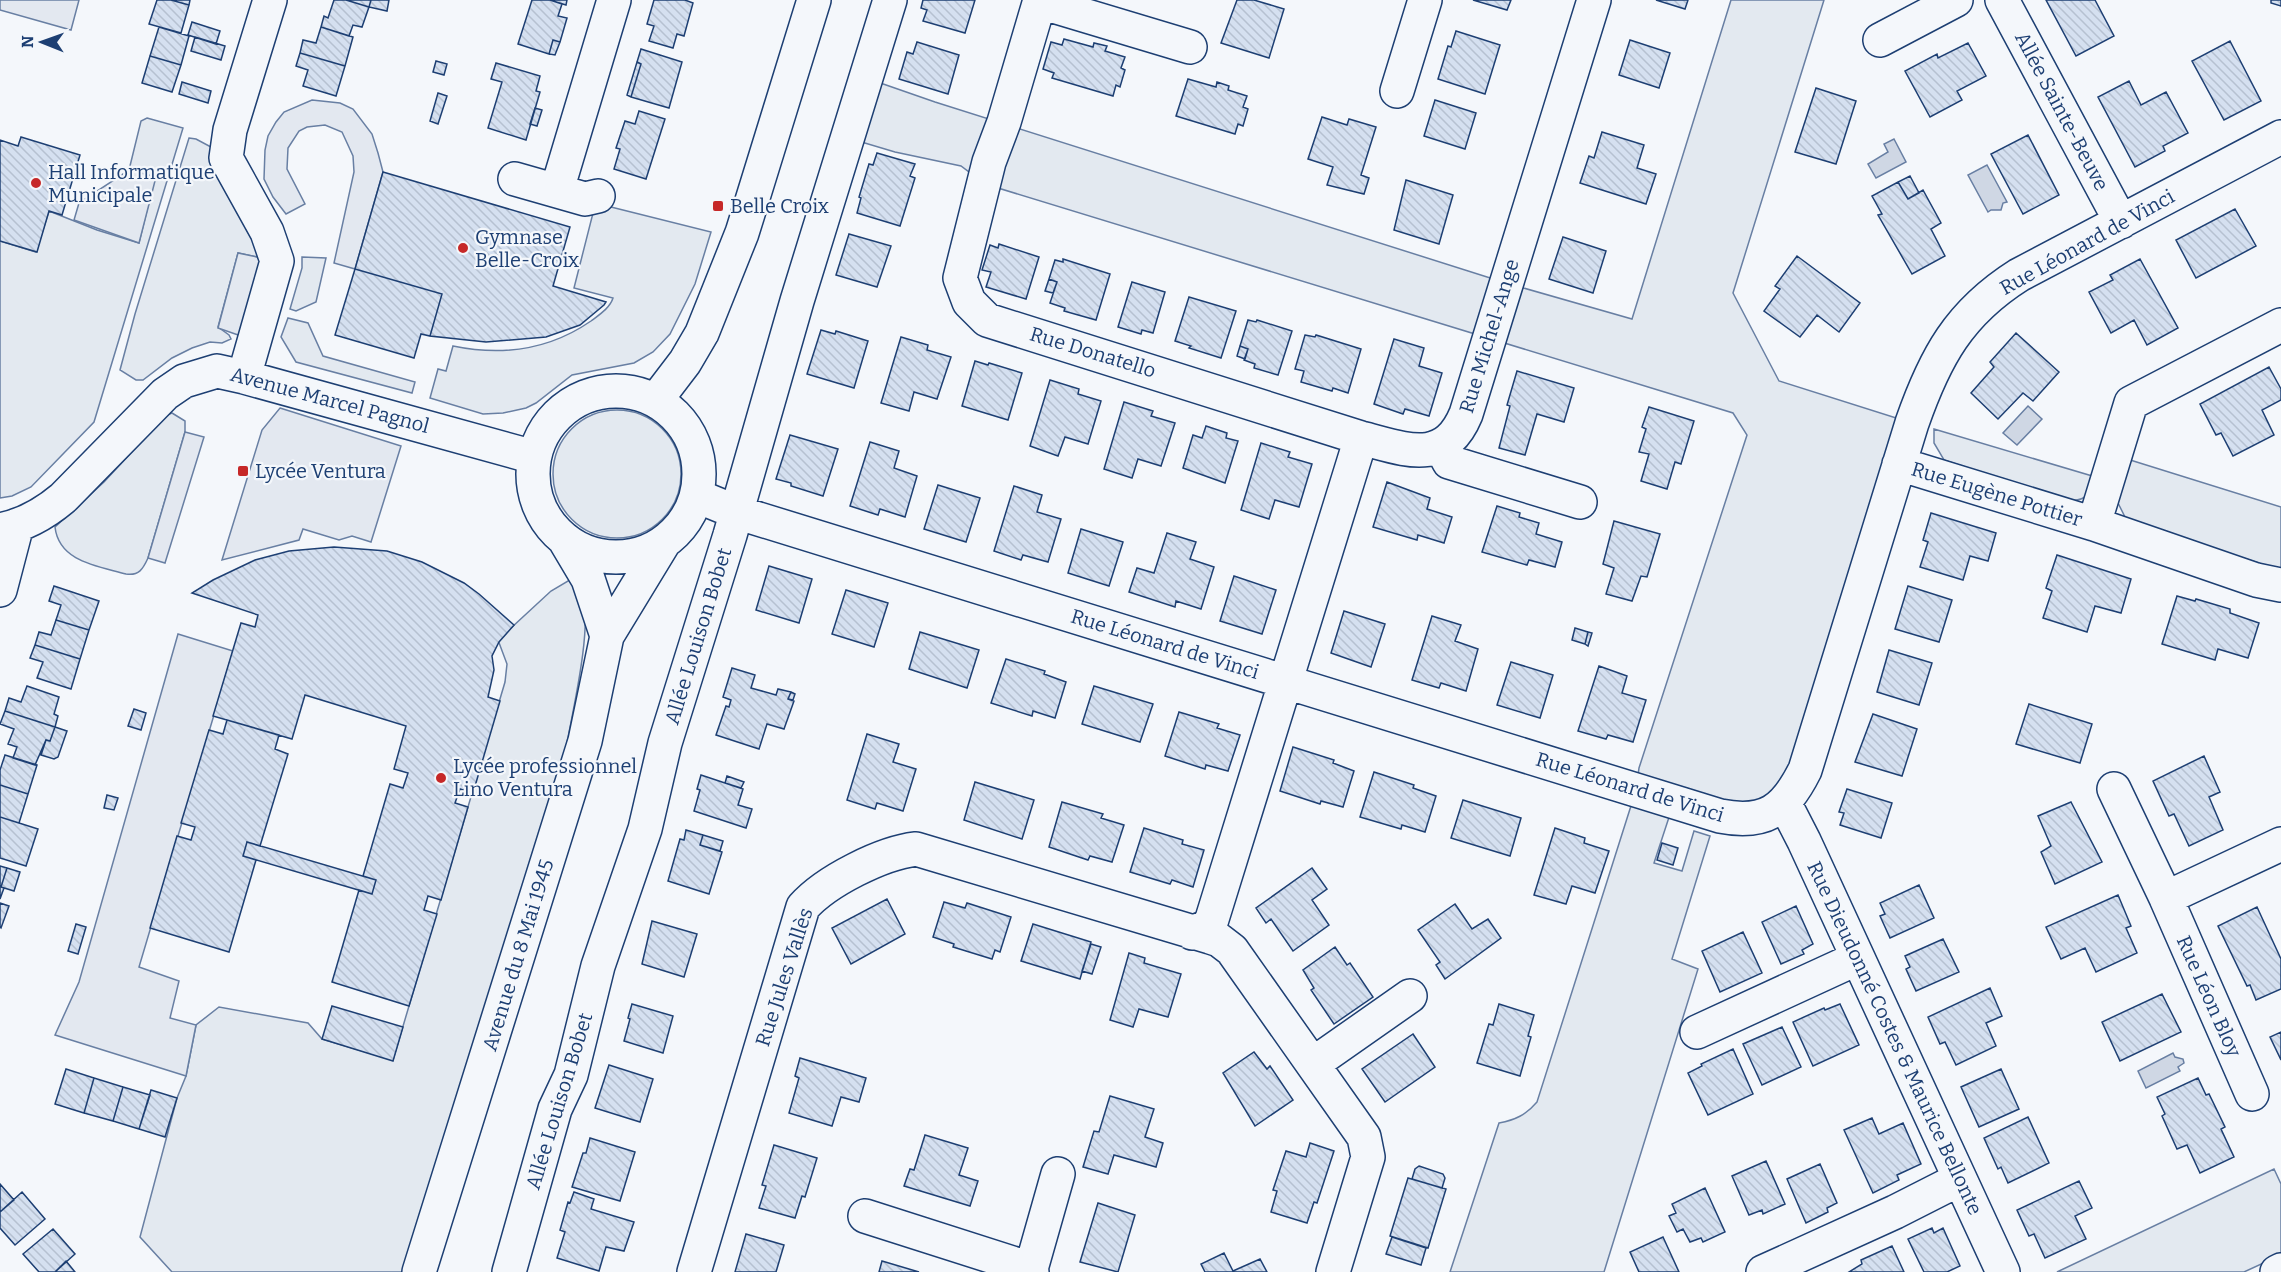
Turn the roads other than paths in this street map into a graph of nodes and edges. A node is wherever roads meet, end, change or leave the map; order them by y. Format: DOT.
graph roads {
  1 [pos="270,0"];
  2 [pos="614,0"];
  3 [pos="814,0"];
  4 [pos="890,0"];
  5 [pos="1425,0"];
  6 [pos="1594,0"];
  7 [pos="1956,0"];
  8 [pos="2002,0"];
  9 [pos="1040,1"];
  10 [pos="1880,40"];
  11 [pos="1190,47"];
  12 [pos="1397,91"];
  13 [pos="2281,137"];
  14 [pos="515,179"];
  15 [pos="557,190"];
  16 [pos="598,196"];
  17 [pos="2121,222"];
  18 [pos="2281,325"];
  19 [pos="244,377"];
  20 [pos="656,400"];
  21 [pos="1361,438"];
  22 [pos="1441,447"];
  23 [pos="534,457"];
  24 [pos="1899,464"];
  25 [pos="697,496"];
  26 [pos="1580,502"];
  27 [pos="736,512"];
  28 [pos="2094,525"];
  29 [pos="9,527"];
  30 [pos="566,542"];
  31 [pos="663,544"];
  32 [pos="2281,585"];
  33 [pos="0,590"];
  34 [pos="607,636"];
  35 [pos="1284,681"];
  36 [pos="2114,789"];
  37 [pos="1785,804"];
  38 [pos="2281,844"];
  39 [pos="2166,898"];
  40 [pos="1192,933"];
  41 [pos="1858,958"];
  42 [pos="1410,996"];
  43 [pos="1697,1032"];
  44 [pos="1313,1064"];
  45 [pos="2252,1094"];
  46 [pos="1058,1174"];
  47 [pos="1960,1179"];
  48 [pos="865,1216"];
  49 [pos="1031,1271"];
  50 [pos="419,1272"];
  51 [pos="509,1272"];
  52 [pos="693,1272"];
  53 [pos="1333,1272"];
  54 [pos="1763,1272"];
  55 [pos="2003,1272"];
  1 -- 19 [label="street"];
  2 -- 15 [label="street"];
  3 -- 20 [label="street"];
  4 -- 27 [label="street, Allée Louison Bobet"];
  5 -- 12 [label="street"];
  6 -- 22 [label="street, Rue Michel-Ange"];
  7 -- 10 [label="street"];
  8 -- 17 [label="street, Allée Sainte-Beuve"];
  9 -- 11 [label="street"];
  9 -- 21 [label="street, Rue Donatello"];
  13 -- 17 [label="street, Rue Léonard de Vinci"];
  14 -- 15 [label="street"];
  15 -- 16 [label="street"];
  17 -- 24 [label="street, Rue Léonard de Vinci"];
  18 -- 28 [label="street, Rue Eugène Pottier"];
  19 -- 23 [label="street, Avenue Marcel Pagnol"];
  19 -- 29 [label="street, Avenue Marcel Pagnol"];
  20 -- 23 [label="street"];
  20 -- 25 [label="street"];
  21 -- 22 [label="street"];
  21 -- 35 [label="street"];
  22 -- 26 [label="street"];
  23 -- 30 [label="street"];
  24 -- 28 [label="street, Rue Eugène Pottier"];
  24 -- 37 [label="street, Rue Léonard de Vinci"];
  25 -- 27 [label="street, Rue Léonard de Vinci"];
  25 -- 31 [label="street"];
  27 -- 35 [label="street, Rue Léonard de Vinci"];
  27 -- 51 [label="street, Allée Louison Bobet"];
  28 -- 32 [label="street, Rue Eugène Pottier"];
  29 -- 33 [label="street"];
  30 -- 31 [label="street"];
  30 -- 34 [label="street"];
  31 -- 34 [label="street"];
  34 -- 50 [label="street, Avenue du 8 Mai 1945"];
  35 -- 37 [label="street, Rue Léonard de Vinci"];
  35 -- 40 [label="street"];
  36 -- 39 [label="street, Rue Léon Bloy"];
  37 -- 41 [label="street, Rue Dieudonné Costes & Maurice Bellonte"];
  38 -- 39 [label="street"];
  39 -- 45 [label="street, Rue Léon Bloy"];
  40 -- 44 [label="street, Rue Jules Vallès"];
  40 -- 52 [label="street, Rue Jules Vallès"];
  41 -- 43 [label="street"];
  41 -- 47 [label="street, Rue Dieudonné Costes & Maurice Bellonte"];
  42 -- 44 [label="street"];
  44 -- 53 [label="street, Rue Jules Vallès"];
  46 -- 49 [label="street"];
  47 -- 54 [label="street"];
  47 -- 55 [label="street, Rue Dieudonné Costes & Maurice Bellonte"];
  48 -- 49 [label="street"];
}
